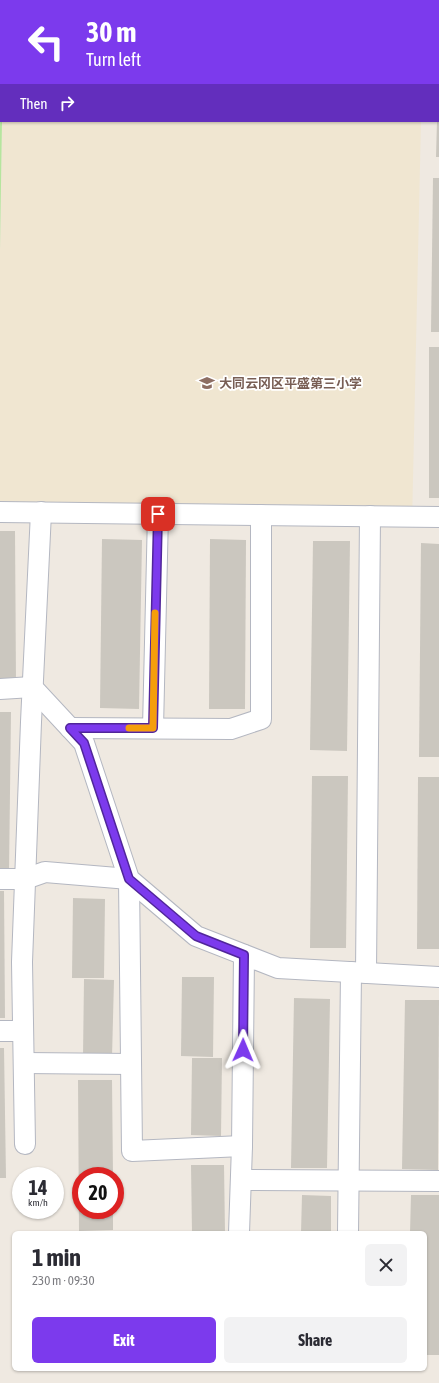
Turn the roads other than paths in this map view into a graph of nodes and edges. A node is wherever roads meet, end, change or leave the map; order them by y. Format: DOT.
graph roads {
  1 [pos="0,512"];
  2 [pos="41,512"];
  3 [pos="158,514"];
  4 [pos="261,515"];
  5 [pos="370,516"];
  6 [pos="439,517"];
  7 [pos="32,687"];
  8 [pos="0,688"];
  9 [pos="70,728"];
  10 [pos="153,728"];
  11 [pos="0,878"];
  12 [pos="25,879"];
  13 [pos="129,879"];
  14 [pos="244,955"];
  15 [pos="358,972"];
  16 [pos="439,977"];
  17 [pos="0,1031"];
  18 [pos="23,1031"];
  19 [pos="24,1063"];
  20 [pos="131,1064"];
  21 [pos="25,1144"];
  22 [pos="242,1146"];
  23 [pos="241,1180"];
  24 [pos="349,1180"];
  25 [pos="439,1181"];
  26 [pos="240,1231"];
  27 [pos="348,1231"];
  1 -- 2 [label="lane"];
  2 -- 3 [label="lane"];
  2 -- 7 [label="lane"];
  3 -- 4 [label="lane"];
  3 -- 10 [label="lane"];
  4 -- 5 [label="lane"];
  4 -- 10 [label="lane"];
  5 -- 6 [label="lane"];
  5 -- 15 [label="lane"];
  7 -- 8 [label="lane"];
  7 -- 9 [label="lane"];
  7 -- 12 [label="lane"];
  9 -- 10 [label="lane"];
  9 -- 13 [label="lane"];
  11 -- 12 [label="lane"];
  12 -- 13 [label="lane"];
  12 -- 18 [label="lane"];
  13 -- 14 [label="lane"];
  13 -- 20 [label="lane"];
  14 -- 15 [label="lane"];
  14 -- 22 [label="lane"];
  15 -- 16 [label="lane"];
  15 -- 24 [label="lane"];
  17 -- 18 [label="lane"];
  18 -- 19 [label="lane"];
  19 -- 20 [label="lane"];
  19 -- 21 [label="lane"];
  20 -- 22 [label="lane"];
  22 -- 23 [label="lane"];
  23 -- 24 [label="lane"];
  23 -- 26 [label="lane"];
  24 -- 25 [label="lane"];
  24 -- 27 [label="lane"];
}
